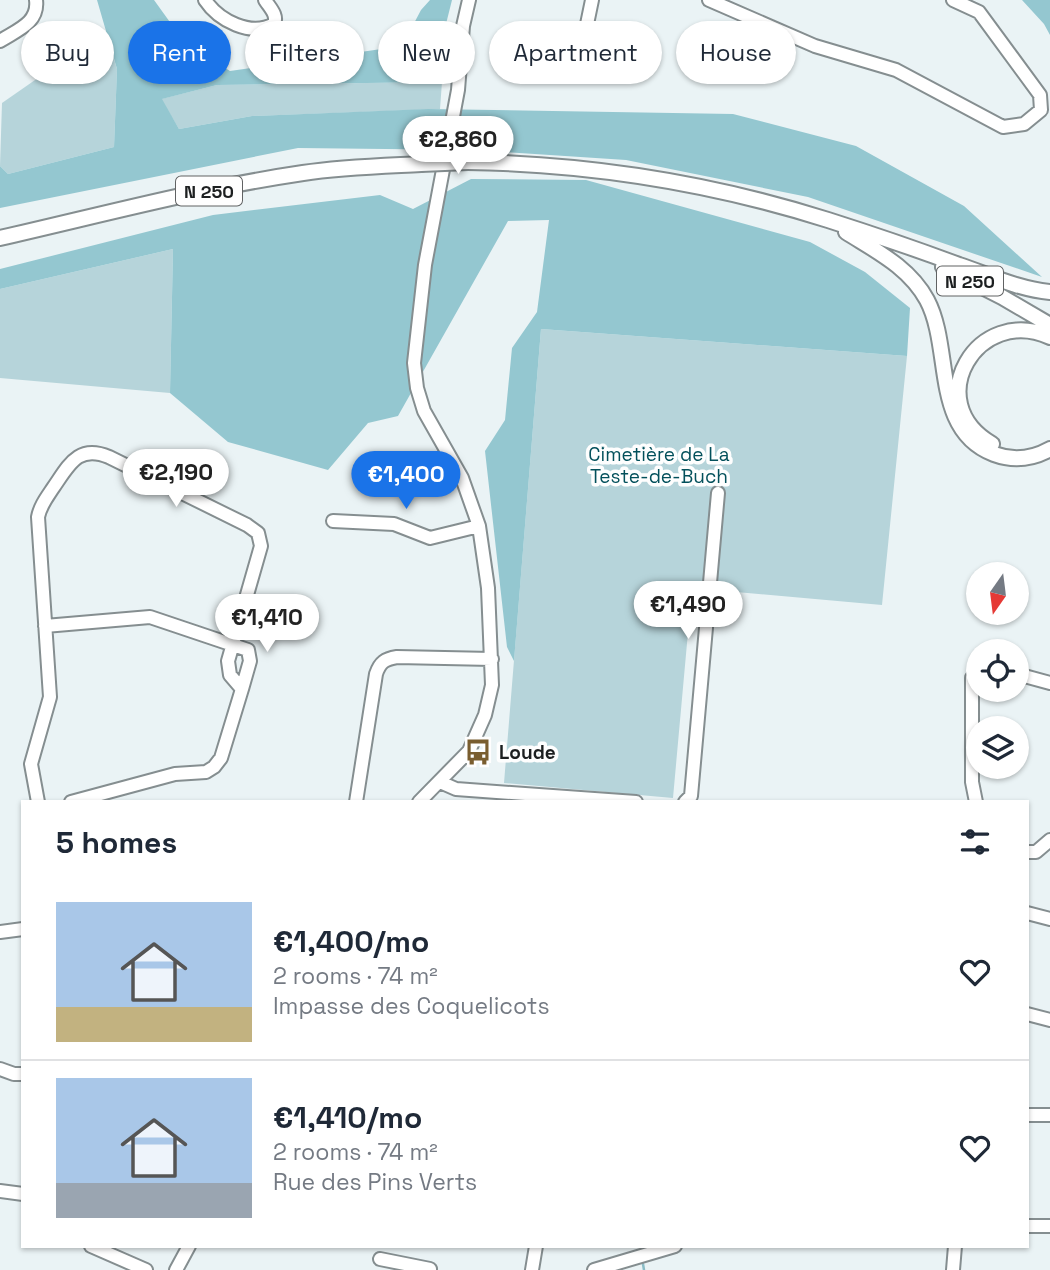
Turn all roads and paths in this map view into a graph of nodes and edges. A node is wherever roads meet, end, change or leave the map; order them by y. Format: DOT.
graph roads {
  1 [pos="36,0"];
  2 [pos="205,0"];
  3 [pos="265,0"];
  4 [pos="458,0"];
  5 [pos="469,0"];
  6 [pos="592,0"];
  7 [pos="709,0"];
  8 [pos="953,0"];
  9 [pos="462,21"];
  10 [pos="464,21"];
  11 [pos="588,21"];
  12 [pos="0,41"];
  13 [pos="459,84"];
  14 [pos="827,220"];
  15 [pos="0,238"];
  16 [pos="888,240"];
  17 [pos="1050,292"];
  18 [pos="1050,326"];
  19 [pos="1050,337"];
  20 [pos="1050,439"];
  21 [pos="1050,449"];
  22 [pos="718,494"];
  23 [pos="333,521"];
  24 [pos="479,526"];
  25 [pos="45,626"];
  26 [pos="233,644"];
  27 [pos="492,659"];
  28 [pos="1029,677"];
  29 [pos="1050,683"];
  30 [pos="242,690"];
  31 [pos="972,702"];
  32 [pos="440,782"];
  33 [pos="38,800"];
  34 [pos="78,800"];
  35 [pos="356,800"];
  36 [pos="421,800"];
  37 [pos="608,800"];
  38 [pos="687,800"];
  39 [pos="976,800"];
  40 [pos="1050,840"];
  41 [pos="1029,852"];
  42 [pos="1029,914"];
  43 [pos="1050,919"];
  44 [pos="21,929"];
  45 [pos="0,932"];
  46 [pos="1029,1015"];
  47 [pos="1050,1020"];
  48 [pos="0,1069"];
  49 [pos="21,1074"];
  50 [pos="1029,1115"];
  51 [pos="1050,1115"];
  52 [pos="0,1191"];
  53 [pos="21,1194"];
  54 [pos="1029,1226"];
  55 [pos="1050,1226"];
  56 [pos="96,1248"];
  57 [pos="188,1248"];
  58 [pos="536,1248"];
  59 [pos="668,1248"];
  60 [pos="955,1248"];
  61 [pos="380,1259"];
  62 [pos="429,1269"];
  63 [pos="146,1270"];
  64 [pos="176,1270"];
  65 [pos="532,1270"];
  66 [pos="594,1270"];
  67 [pos="953,1270"];
  1 -- 12 [label="street"];
  2 -- 3 [label="street"];
  4 -- 9 [label="street"];
  5 -- 10 [label="street"];
  6 -- 11 [label="street"];
  7 -- 8 [label="street"];
  13 -- 24 [label="street"];
  14 -- 15 [label="main road, N 250, bridge"];
  14 -- 16 [label="main road, N 250"];
  14 -- 21 [label="main road"];
  16 -- 17 [label="main road"];
  16 -- 18 [label="main road, N 250"];
  19 -- 20 [label="main road"];
  22 -- 38 [label="street"];
  23 -- 24 [label="street"];
  24 -- 27 [label="street"];
  25 -- 26 [label="street"];
  25 -- 26 [label="street"];
  25 -- 33 [label="street"];
  26 -- 30 [label="street"];
  26 -- 30 [label="street"];
  27 -- 32 [label="street"];
  27 -- 35 [label="street"];
  28 -- 29 [label="street"];
  30 -- 34 [label="street"];
  31 -- 39 [label="street"];
  32 -- 36 [label="street"];
  32 -- 37 [label="street"];
  40 -- 41 [label="street"];
  42 -- 43 [label="street"];
  44 -- 45 [label="street"];
  46 -- 47 [label="street"];
  48 -- 49 [label="street"];
  50 -- 51 [label="street"];
  52 -- 53 [label="street"];
  54 -- 55 [label="street"];
  56 -- 63 [label="street"];
  57 -- 64 [label="street"];
  58 -- 65 [label="street"];
  59 -- 66 [label="street"];
  60 -- 67 [label="street"];
  61 -- 62 [label="street"];
}
